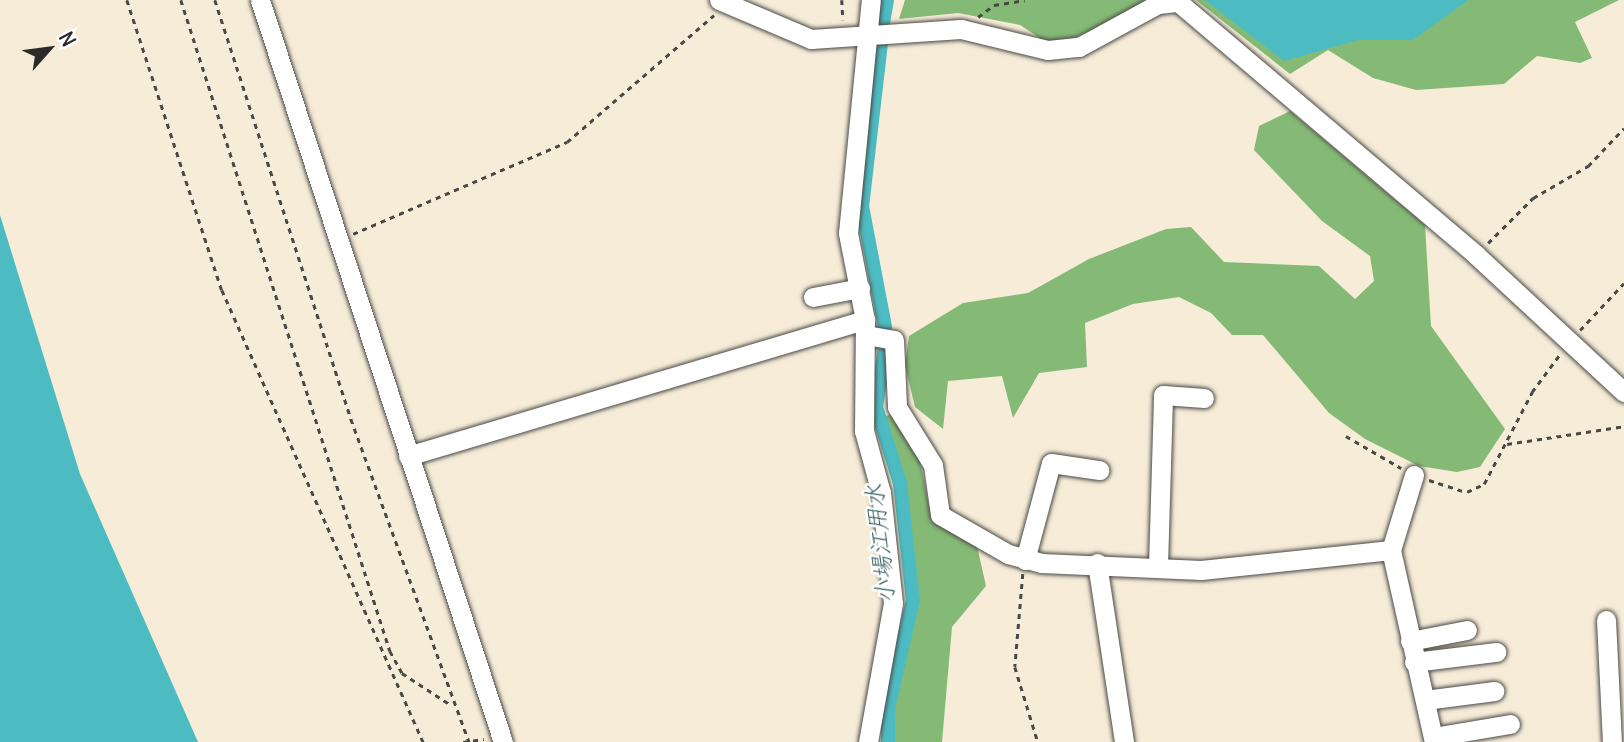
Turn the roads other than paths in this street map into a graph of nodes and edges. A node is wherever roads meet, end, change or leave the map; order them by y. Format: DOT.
graph roads {
  1 [pos="260,0"];
  2 [pos="871,0"];
  3 [pos="722,3"];
  4 [pos="864,37"];
  5 [pos="860,288"];
  6 [pos="820,295"];
  7 [pos="865,327"];
  8 [pos="1624,392"];
  9 [pos="1204,398"];
  10 [pos="408,456"];
  11 [pos="1099,470"];
  12 [pos="1414,475"];
  13 [pos="1391,550"];
  14 [pos="1025,560"];
  15 [pos="1097,563"];
  16 [pos="1158,566"];
  17 [pos="1606,620"];
  18 [pos="1467,630"];
  19 [pos="1410,641"];
  20 [pos="1496,652"];
  21 [pos="1413,662"];
  22 [pos="1494,691"];
  23 [pos="1425,700"];
  24 [pos="1510,724"];
  25 [pos="1433,739"];
  26 [pos="502,740"];
  27 [pos="868,742"];
  28 [pos="1124,742"];
  29 [pos="1612,742"];
  1 -- 10 [label="street"];
  2 -- 4 [label="street"];
  3 -- 4 [label="street"];
  4 -- 5 [label="street"];
  4 -- 8 [label="street"];
  5 -- 6 [label="street"];
  5 -- 7 [label="street"];
  7 -- 10 [label="street"];
  7 -- 14 [label="street"];
  7 -- 27 [label="street"];
  9 -- 16 [label="street"];
  10 -- 26 [label="street"];
  11 -- 14 [label="street"];
  12 -- 13 [label="street"];
  13 -- 16 [label="street"];
  13 -- 19 [label="street"];
  14 -- 15 [label="street"];
  15 -- 16 [label="street"];
  15 -- 28 [label="street"];
  17 -- 29 [label="street"];
  18 -- 19 [label="street"];
  19 -- 21 [label="street"];
  20 -- 21 [label="street"];
  21 -- 23 [label="street"];
  22 -- 23 [label="street"];
  23 -- 25 [label="street"];
  24 -- 25 [label="street"];
}
